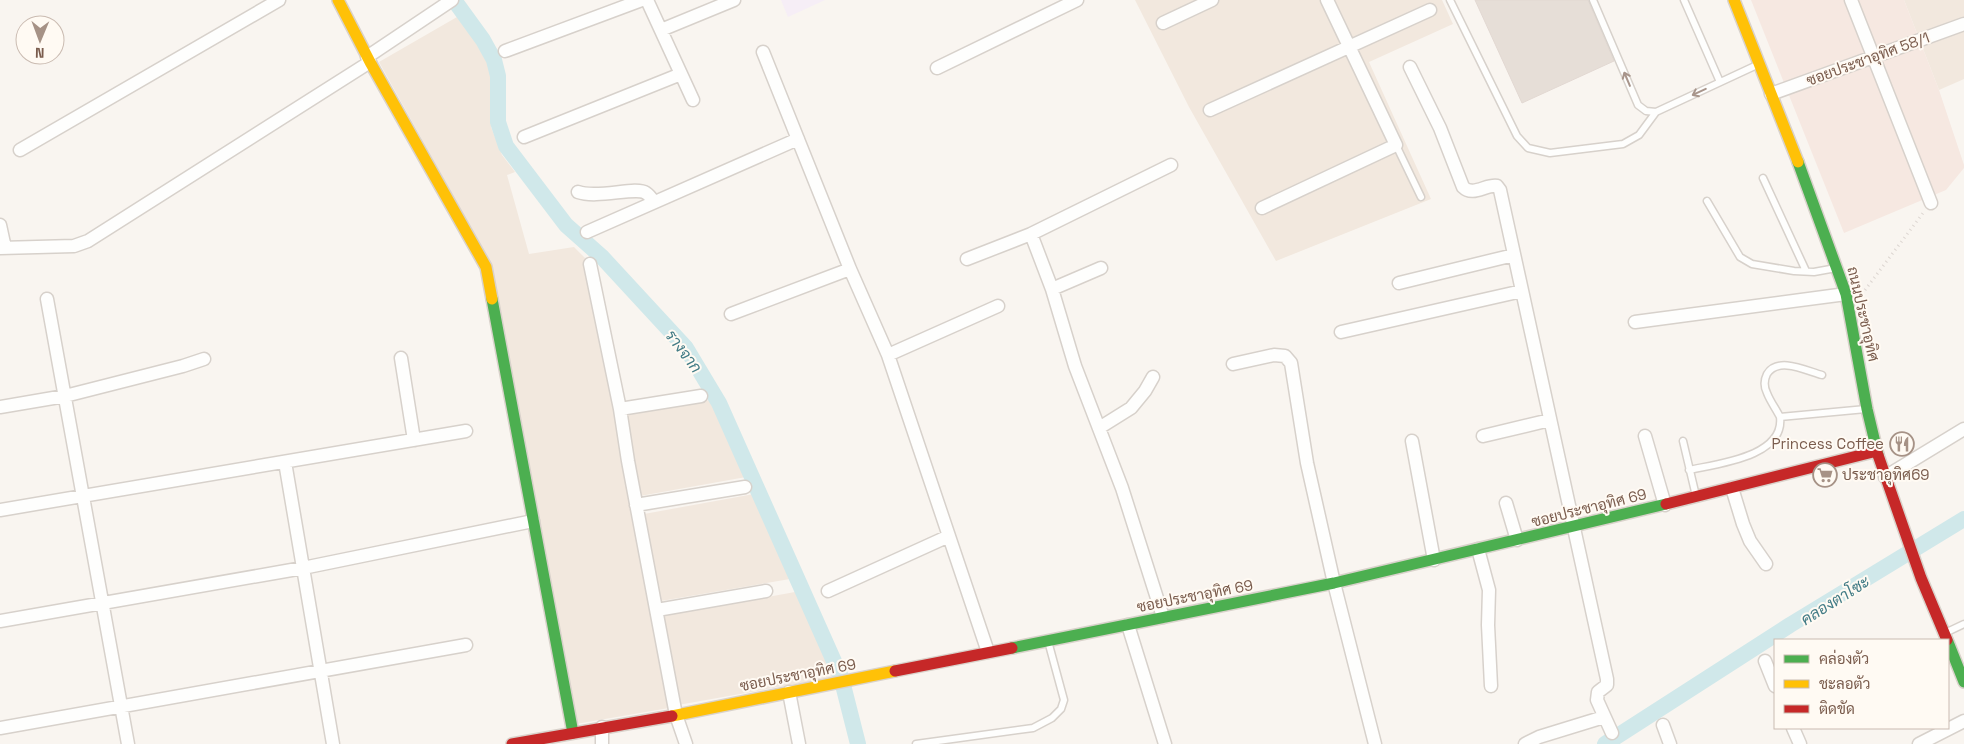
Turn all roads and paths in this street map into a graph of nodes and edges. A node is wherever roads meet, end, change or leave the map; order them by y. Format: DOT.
graph roads {
  1 [pos="279,0"];
  2 [pos="338,0"];
  3 [pos="452,0"];
  4 [pos="642,0"];
  5 [pos="647,0"];
  6 [pos="734,0"];
  7 [pos="1076,0"];
  8 [pos="1212,0"];
  9 [pos="1327,0"];
  10 [pos="1450,0"];
  11 [pos="1593,0"];
  12 [pos="1684,0"];
  13 [pos="1734,0"];
  14 [pos="1851,0"];
  15 [pos="1430,10"];
  16 [pos="1163,24"];
  17 [pos="1964,24"];
  18 [pos="661,30"];
  19 [pos="1349,47"];
  20 [pos="505,51"];
  21 [pos="763,52"];
  22 [pos="1872,58"];
  23 [pos="368,59"];
  24 [pos="1759,64"];
  25 [pos="1410,67"];
  26 [pos="937,68"];
  27 [pos="682,74"];
  28 [pos="1720,82"];
  29 [pos="1771,94"];
  30 [pos="694,100"];
  31 [pos="1210,110"];
  32 [pos="1656,112"];
  33 [pos="524,137"];
  34 [pos="798,139"];
  35 [pos="1396,145"];
  36 [pos="20,150"];
  37 [pos="1171,165"];
  38 [pos="1763,178"];
  39 [pos="578,192"];
  40 [pos="1421,197"];
  41 [pos="1707,201"];
  42 [pos="654,202"];
  43 [pos="1931,202"];
  44 [pos="1262,208"];
  45 [pos="0,225"];
  46 [pos="587,232"];
  47 [pos="1031,234"];
  48 [pos="2,248"];
  49 [pos="1514,255"];
  50 [pos="967,259"];
  51 [pos="590,264"];
  52 [pos="1101,268"];
  53 [pos="1837,268"];
  54 [pos="850,269"];
  55 [pos="1806,272"];
  56 [pos="1399,283"];
  57 [pos="1052,289"];
  58 [pos="1522,291"];
  59 [pos="47,299"];
  60 [pos="1848,301"];
  61 [pos="998,306"];
  62 [pos="731,314"];
  63 [pos="1635,322"];
  64 [pos="1341,332"];
  65 [pos="888,355"];
  66 [pos="401,358"];
  67 [pos="204,359"];
  68 [pos="1233,364"];
  69 [pos="1822,375"];
  70 [pos="1153,376"];
  71 [pos="65,396"];
  72 [pos="701,396"];
  73 [pos="0,407"];
  74 [pos="620,409"];
  75 [pos="1867,409"];
  76 [pos="1780,417"];
  77 [pos="1550,420"];
  78 [pos="1099,428"];
  79 [pos="1964,429"];
  80 [pos="466,431"];
  81 [pos="1483,436"];
  82 [pos="1645,436"];
  83 [pos="414,440"];
  84 [pos="1412,441"];
  85 [pos="1683,441"];
  86 [pos="1877,451"];
  87 [pos="285,462"];
  88 [pos="1689,470"];
  89 [pos="1885,477"];
  90 [pos="745,487"];
  91 [pos="1732,488"];
  92 [pos="83,495"];
  93 [pos="1696,497"];
  94 [pos="1506,502"];
  95 [pos="636,505"];
  96 [pos="1665,505"];
  97 [pos="0,510"];
  98 [pos="533,522"];
  99 [pos="1575,527"];
  100 [pos="949,536"];
  101 [pos="1517,540"];
  102 [pos="1478,550"];
  103 [pos="1434,560"];
  104 [pos="1766,564"];
  105 [pos="303,568"];
  106 [pos="1334,583"];
  107 [pos="766,591"];
  108 [pos="828,591"];
  109 [pos="104,602"];
  110 [pos="657,610"];
  111 [pos="1163,617"];
  112 [pos="0,621"];
  113 [pos="1964,624"];
  114 [pos="1128,625"];
  115 [pos="1946,638"];
  116 [pos="1048,640"];
  117 [pos="466,645"];
  118 [pos="1949,645"];
  119 [pos="988,652"];
  120 [pos="1764,661"];
  121 [pos="320,672"];
  122 [pos="1964,682"];
  123 [pos="1774,684"];
  124 [pos="1491,686"];
  125 [pos="789,692"];
  126 [pos="122,708"];
  127 [pos="676,715"];
  128 [pos="1604,717"];
  129 [pos="1964,721"];
  130 [pos="1662,725"];
  131 [pos="0,728"];
  132 [pos="602,728"];
  133 [pos="1793,729"];
  134 [pos="1948,729"];
  135 [pos="1949,729"];
  136 [pos="573,733"];
  137 [pos="1612,733"];
  138 [pos="960,741"];
  139 [pos="128,744"];
  140 [pos="334,744"];
  141 [pos="512,744"];
  142 [pos="602,744"];
  143 [pos="686,744"];
  144 [pos="799,744"];
  145 [pos="916,744"];
  146 [pos="1165,744"];
  147 [pos="1375,744"];
  148 [pos="1525,744"];
  149 [pos="1670,744"];
  150 [pos="1800,744"];
  151 [pos="1919,744"];
  1 -- 36 [label="street"];
  2 -- 23 [label="street"];
  3 -- 23 [label="street"];
  4 -- 20 [label="street"];
  5 -- 18 [label="street"];
  6 -- 18 [label="street"];
  7 -- 26 [label="street"];
  8 -- 16 [label="street"];
  9 -- 19 [label="street"];
  10 -- 32 [label="lane"];
  32 -- 11 [label="lane, one-way"];
  12 -- 28 [label="lane"];
  13 -- 24 [label="street, ถนนประชาอุทิศ"];
  14 -- 22 [label="street"];
  15 -- 19 [label="street"];
  17 -- 22 [label="street, ซอยประชาอุทิศ 58/1"];
  18 -- 27 [label="street"];
  19 -- 31 [label="street"];
  19 -- 35 [label="street"];
  21 -- 34 [label="street"];
  22 -- 29 [label="street, ซอยประชาอุทิศ 58/1"];
  22 -- 43 [label="street"];
  23 -- 48 [label="street"];
  23 -- 98 [label="street"];
  24 -- 28 [label="lane"];
  24 -- 29 [label="street, ถนนประชาอุทิศ"];
  25 -- 49 [label="street"];
  27 -- 30 [label="street"];
  27 -- 33 [label="street"];
  28 -- 32 [label="lane, one-way"];
  29 -- 53 [label="street, ถนนประชาอุทิศ"];
  34 -- 42 [label="street"];
  34 -- 54 [label="street"];
  35 -- 40 [label="lane"];
  35 -- 44 [label="street"];
  37 -- 47 [label="street"];
  38 -- 55 [label="lane"];
  39 -- 42 [label="street"];
  41 -- 55 [label="lane"];
  42 -- 46 [label="street"];
  43 -- 60 [label="path"];
  45 -- 48 [label="street"];
  47 -- 50 [label="street"];
  47 -- 57 [label="street"];
  49 -- 56 [label="street"];
  49 -- 58 [label="street"];
  51 -- 74 [label="street"];
  52 -- 57 [label="street"];
  53 -- 55 [label="lane"];
  53 -- 60 [label="street, ถนนประชาอุทิศ"];
  54 -- 62 [label="street"];
  54 -- 65 [label="street"];
  57 -- 78 [label="street"];
  58 -- 64 [label="street"];
  58 -- 77 [label="street"];
  59 -- 71 [label="street"];
  60 -- 63 [label="street"];
  60 -- 75 [label="street, ถนนประชาอุทิศ"];
  61 -- 65 [label="street"];
  65 -- 100 [label="street"];
  66 -- 83 [label="street"];
  67 -- 71 [label="street"];
  68 -- 106 [label="street"];
  69 -- 76 [label="lane"];
  70 -- 78 [label="street"];
  71 -- 73 [label="street"];
  71 -- 92 [label="street"];
  72 -- 74 [label="street"];
  74 -- 95 [label="street"];
  75 -- 76 [label="lane"];
  75 -- 86 [label="street, ถนนประชาอุทิศ"];
  76 -- 88 [label="lane"];
  77 -- 81 [label="street"];
  77 -- 99 [label="street"];
  78 -- 111 [label="street"];
  79 -- 89 [label="street"];
  80 -- 83 [label="street"];
  82 -- 96 [label="street"];
  83 -- 87 [label="street"];
  84 -- 103 [label="street"];
  85 -- 88 [label="lane"];
  86 -- 89 [label="street, ถนนประชาอุทิศ"];
  86 -- 91 [label="street, ซอยประชาอุทิศ 69"];
  87 -- 92 [label="street"];
  87 -- 105 [label="street"];
  88 -- 93 [label="lane"];
  89 -- 115 [label="street, ถนนประชาอุทิศ"];
  90 -- 95 [label="street"];
  91 -- 93 [label="street, ซอยประชาอุทิศ 69"];
  91 -- 104 [label="street"];
  92 -- 97 [label="street"];
  92 -- 109 [label="street"];
  93 -- 96 [label="street, ซอยประชาอุทิศ 69"];
  94 -- 101 [label="street"];
  95 -- 110 [label="street"];
  96 -- 99 [label="street, ซอยประชาอุทิศ 69"];
  98 -- 105 [label="street"];
  98 -- 136 [label="street"];
  99 -- 101 [label="street, ซอยประชาอุทิศ 69"];
  99 -- 128 [label="street"];
  100 -- 108 [label="street"];
  100 -- 119 [label="street"];
  101 -- 102 [label="street, ซอยประชาอุทิศ 69"];
  102 -- 103 [label="street, ซอยประชาอุทิศ 69"];
  102 -- 124 [label="street"];
  103 -- 106 [label="street, ซอยประชาอุทิศ 69"];
  105 -- 109 [label="street"];
  105 -- 121 [label="street"];
  106 -- 111 [label="street, ซอยประชาอุทิศ 69"];
  106 -- 147 [label="street"];
  107 -- 110 [label="street"];
  109 -- 112 [label="street"];
  109 -- 126 [label="street"];
  110 -- 127 [label="street"];
  111 -- 114 [label="street, ซอยประชาอุทิศ 69"];
  113 -- 115 [label="lane"];
  114 -- 116 [label="street, ซอยประชาอุทิศ 69"];
  114 -- 146 [label="street"];
  116 -- 119 [label="street, ซอยประชาอุทิศ 69"];
  116 -- 138 [label="lane"];
  117 -- 121 [label="street"];
  118 -- 122 [label="street, ถนนประชาอุทิศ"];
  119 -- 125 [label="street, ซอยประชาอุทิศ 69"];
  120 -- 123 [label="street"];
  121 -- 126 [label="street"];
  121 -- 140 [label="street"];
  125 -- 127 [label="street, ซอยประชาอุทิศ 69"];
  125 -- 144 [label="street"];
  126 -- 131 [label="street"];
  126 -- 139 [label="street"];
  127 -- 132 [label="street, ซอยประชาอุทิศ 69"];
  127 -- 143 [label="street"];
  128 -- 137 [label="street"];
  128 -- 148 [label="street"];
  129 -- 135 [label="street"];
  130 -- 149 [label="street"];
  132 -- 136 [label="street, ซอยประชาอุทิศ 69"];
  132 -- 142 [label="street"];
  133 -- 150 [label="street"];
  134 -- 151 [label="street"];
  136 -- 141 [label="street, ซอยประชาอุทิศ 69"];
  138 -- 145 [label="lane"];
}
